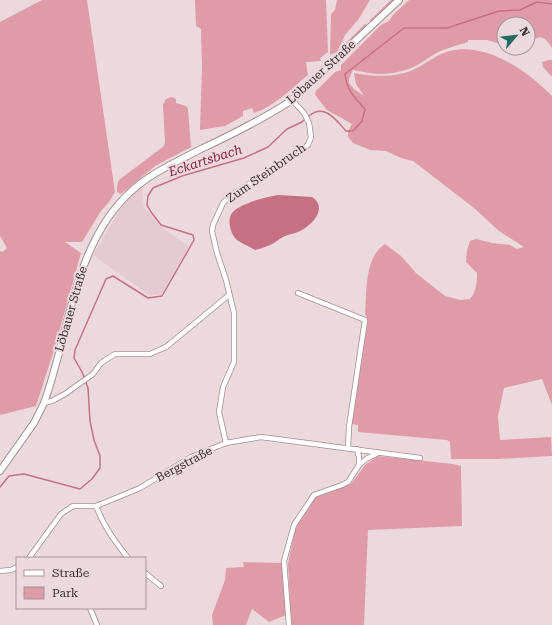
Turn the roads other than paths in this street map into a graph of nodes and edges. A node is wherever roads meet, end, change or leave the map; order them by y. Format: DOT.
graph roads {
  1 [pos="400,0"];
  2 [pos="292,100"];
  3 [pos="298,293"];
  4 [pos="229,295"];
  5 [pos="44,403"];
  6 [pos="226,443"];
  7 [pos="348,448"];
  8 [pos="357,449"];
  9 [pos="378,453"];
  10 [pos="420,458"];
  11 [pos="359,465"];
  12 [pos="0,470"];
  13 [pos="96,506"];
  14 [pos="30,557"];
  15 [pos="127,557"];
  16 [pos="16,568"];
  17 [pos="0,571"];
  18 [pos="146,574"];
  19 [pos="161,586"];
  20 [pos="90,609"];
  21 [pos="97,625"];
  22 [pos="289,625"];
  1 -- 2 [label="main road, Löbauer Straße"];
  2 -- 4 [label="street, Zum Steinbruch"];
  2 -- 5 [label="main road, Löbauer Straße"];
  3 -- 7 [label="street"];
  4 -- 5 [label="street"];
  4 -- 6 [label="street, Zum Steinbruch"];
  5 -- 12 [label="main road, Löbauer Straße"];
  6 -- 7 [label="street, Bergstraße"];
  6 -- 13 [label="street, Bergstraße"];
  7 -- 8 [label="street, Bergstraße"];
  8 -- 9 [label="street, Bergstraße"];
  8 -- 11 [label="street"];
  9 -- 10 [label="street, Bergstraße"];
  9 -- 11 [label="street"];
  11 -- 22 [label="street"];
  13 -- 14 [label="street, Bergstraße"];
  13 -- 15 [label="street"];
  16 -- 17 [label="street"];
  18 -- 19 [label="street"];
  20 -- 21 [label="street"];
}
